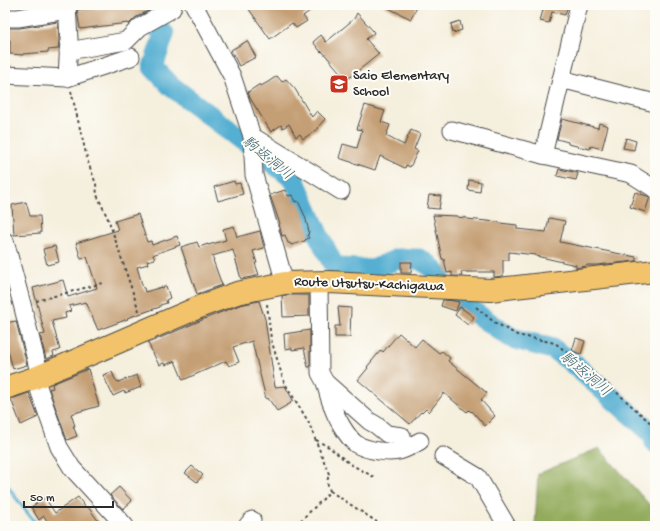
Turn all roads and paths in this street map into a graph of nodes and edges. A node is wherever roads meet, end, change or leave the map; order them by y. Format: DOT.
graph roads {
  1 [pos="173,5"];
  2 [pos="194,5"];
  3 [pos="579,5"];
  4 [pos="67,8"];
  5 [pos="5,18"];
  6 [pos="68,51"];
  7 [pos="131,57"];
  8 [pos="5,75"];
  9 [pos="67,78"];
  10 [pos="561,79"];
  11 [pos="655,103"];
  12 [pos="452,130"];
  13 [pos="252,136"];
  14 [pos="543,155"];
  15 [pos="655,188"];
  16 [pos="341,191"];
  17 [pos="5,241"];
  18 [pos="655,271"];
  19 [pos="319,282"];
  20 [pos="103,283"];
  21 [pos="285,283"];
  22 [pos="262,288"];
  23 [pos="465,289"];
  24 [pos="22,304"];
  25 [pos="145,330"];
  26 [pos="37,377"];
  27 [pos="325,382"];
  28 [pos="7,388"];
  29 [pos="655,428"];
  30 [pos="402,436"];
  31 [pos="315,440"];
  32 [pos="420,441"];
  33 [pos="443,456"];
  34 [pos="374,477"];
  35 [pos="330,491"];
  36 [pos="125,526"];
  37 [pos="296,526"];
  38 [pos="383,526"];
  39 [pos="507,526"];
  1 -- 6 [label="street"];
  2 -- 13 [label="street"];
  3 -- 10 [label="street"];
  4 -- 5 [label="street"];
  4 -- 6 [label="street"];
  6 -- 9 [label="street"];
  7 -- 9 [label="street"];
  8 -- 9 [label="street"];
  9 -- 25 [label="path"];
  10 -- 11 [label="street"];
  10 -- 14 [label="street"];
  12 -- 14 [label="street"];
  13 -- 16 [label="street"];
  13 -- 21 [label="street"];
  14 -- 15 [label="street"];
  17 -- 24 [label="street"];
  18 -- 23 [label="main road, Route Utsutsu-Kachigawa"];
  19 -- 21 [label="main road, Route Utsutsu-Kachigawa"];
  19 -- 23 [label="main road, Route Utsutsu-Kachigawa"];
  19 -- 27 [label="street"];
  20 -- 24 [label="path"];
  21 -- 22 [label="main road, Route Utsutsu-Kachigawa"];
  22 -- 25 [label="main road, Route Utsutsu-Kachigawa"];
  22 -- 31 [label="path"];
  23 -- 29 [label="path"];
  24 -- 26 [label="street"];
  25 -- 26 [label="main road, Route Utsutsu-Kachigawa"];
  26 -- 28 [label="main road, Route Utsutsu-Kachigawa"];
  26 -- 36 [label="street"];
  27 -- 30 [label="street"];
  27 -- 32 [label="street"];
  31 -- 34 [label="path"];
  31 -- 35 [label="path"];
  33 -- 39 [label="street"];
  35 -- 37 [label="path"];
  35 -- 38 [label="path"];
}
